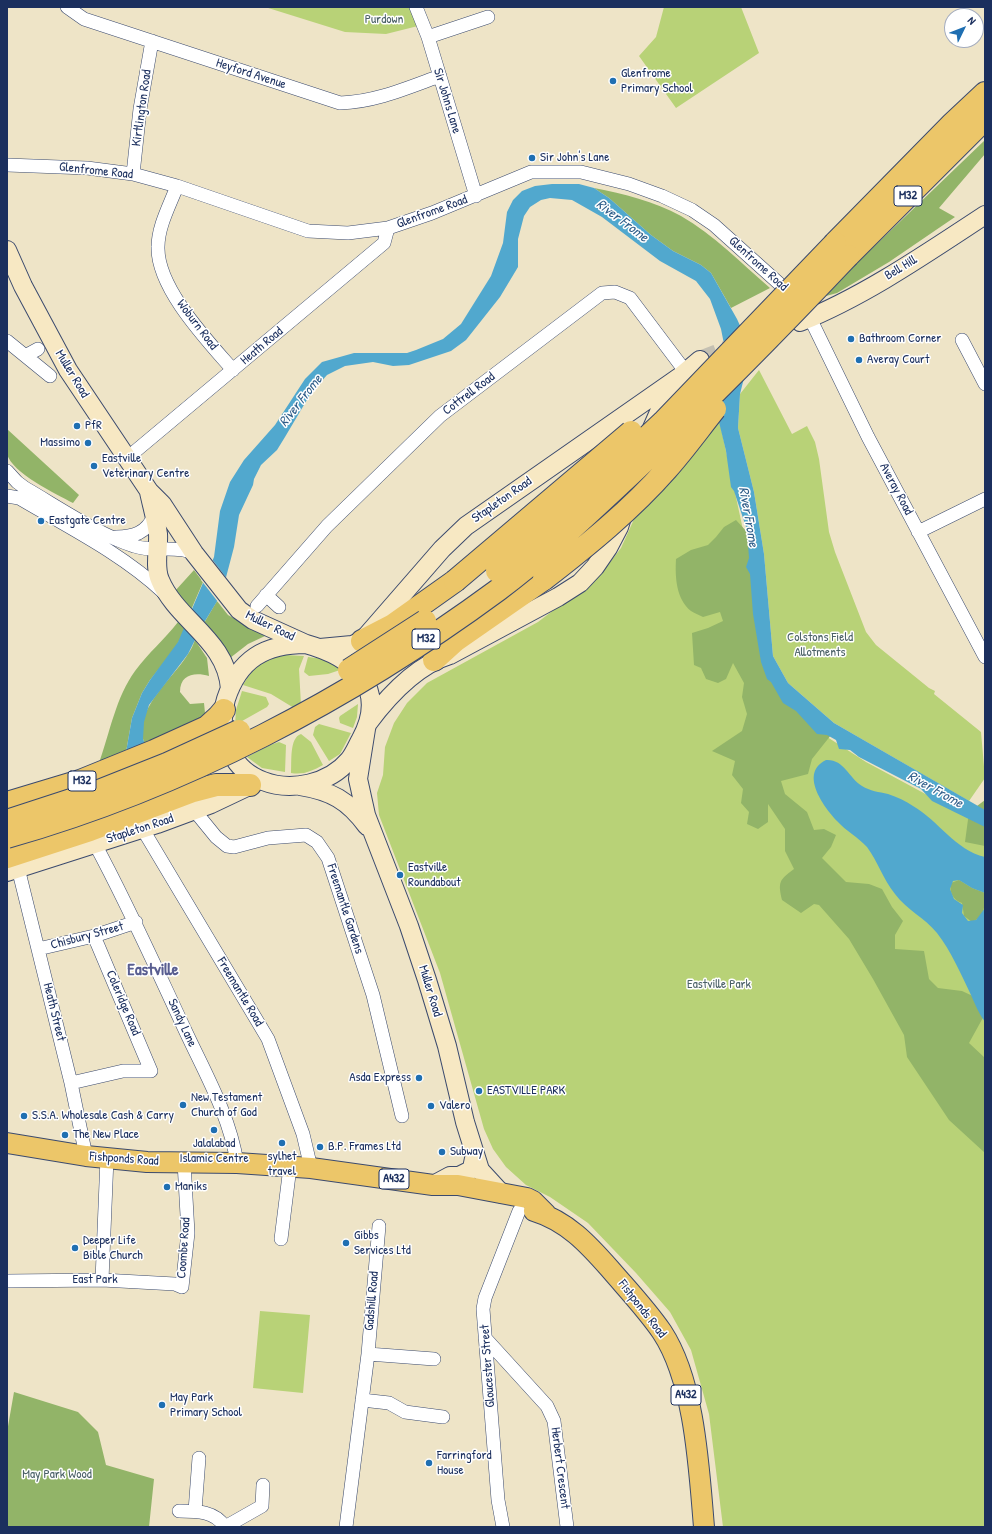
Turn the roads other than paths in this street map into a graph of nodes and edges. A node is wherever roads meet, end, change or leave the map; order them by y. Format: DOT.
graph roads {
  1 [pos="67,7"];
  2 [pos="416,7"];
  3 [pos="488,17"];
  4 [pos="428,38"];
  5 [pos="152,41"];
  6 [pos="440,76"];
  7 [pos="985,93"];
  8 [pos="985,119"];
  9 [pos="7,165"];
  10 [pos="133,174"];
  11 [pos="177,186"];
  12 [pos="476,196"];
  13 [pos="985,215"];
  14 [pos="388,228"];
  15 [pos="841,249"];
  16 [pos="7,250"];
  17 [pos="808,319"];
  18 [pos="768,325"];
  19 [pos="7,340"];
  20 [pos="962,340"];
  21 [pos="700,360"];
  22 [pos="233,370"];
  23 [pos="683,373"];
  24 [pos="50,376"];
  25 [pos="985,384"];
  26 [pos="599,432"];
  27 [pos="643,447"];
  28 [pos="126,459"];
  29 [pos="7,470"];
  30 [pos="7,476"];
  31 [pos="7,482"];
  32 [pos="149,492"];
  33 [pos="7,496"];
  34 [pos="985,499"];
  35 [pos="154,516"];
  36 [pos="918,532"];
  37 [pos="112,537"];
  38 [pos="158,549"];
  39 [pos="199,558"];
  40 [pos="266,595"];
  41 [pos="175,603"];
  42 [pos="257,606"];
  43 [pos="279,607"];
  44 [pos="362,641"];
  45 [pos="313,646"];
  46 [pos="985,657"];
  47 [pos="434,660"];
  48 [pos="230,689"];
  49 [pos="224,710"];
  50 [pos="367,726"];
  51 [pos="271,784"];
  52 [pos="250,785"];
  53 [pos="300,786"];
  54 [pos="193,801"];
  55 [pos="7,803"];
  56 [pos="7,821"];
  57 [pos="142,828"];
  58 [pos="372,833"];
  59 [pos="7,838"];
  60 [pos="95,844"];
  61 [pos="11,865"];
  62 [pos="136,922"];
  63 [pos="94,936"];
  64 [pos="38,949"];
  65 [pos="71,1083"];
  66 [pos="402,1116"];
  67 [pos="7,1143"];
  68 [pos="475,1154"];
  69 [pos="86,1156"];
  70 [pos="107,1158"];
  71 [pos="184,1162"];
  72 [pos="237,1163"];
  73 [pos="290,1167"];
  74 [pos="311,1168"];
  75 [pos="433,1185"];
  76 [pos="502,1194"];
  77 [pos="523,1205"];
  78 [pos="546,1214"];
  79 [pos="379,1226"];
  80 [pos="281,1239"];
  81 [pos="102,1280"];
  82 [pos="7,1281"];
  83 [pos="182,1287"];
  84 [pos="485,1338"];
  85 [pos="368,1354"];
  86 [pos="434,1359"];
  87 [pos="362,1400"];
  88 [pos="443,1417"];
  89 [pos="198,1458"];
  90 [pos="263,1485"];
  91 [pos="195,1511"];
  92 [pos="179,1512"];
  93 [pos="225,1527"];
  94 [pos="346,1527"];
  95 [pos="503,1527"];
  96 [pos="567,1527"];
  97 [pos="704,1527"];
  1 -- 5 [label="street, Heyford Avenue"];
  2 -- 4 [label="street, Sir Johns Lane"];
  3 -- 4 [label="street"];
  4 -- 6 [label="street, Sir Johns Lane"];
  5 -- 6 [label="street, Heyford Avenue"];
  5 -- 10 [label="street, Kirtlington Road"];
  6 -- 12 [label="street, Sir Johns Lane"];
  7 -- 15 [label="highway, M32"];
  8 -- 15 [label="highway, M32"];
  9 -- 10 [label="street, Glenfrome Road"];
  10 -- 11 [label="street, Glenfrome Road"];
  11 -- 14 [label="street, Glenfrome Road"];
  11 -- 22 [label="street, Woburn Road"];
  12 -- 14 [label="street, Glenfrome Road"];
  12 -- 17 [label="street, Glenfrome Road"];
  13 -- 17 [label="main road, Bell Hill"];
  14 -- 22 [label="street, Heath Road"];
  15 -- 18 [label="highway, M32, bridge"];
  16 -- 28 [label="main road, Muller Road"];
  17 -- 36 [label="street, Averay Road"];
  18 -- 44 [label="highway, M32, bridge"];
  18 -- 47 [label="highway, M32, bridge"];
  18 -- 56 [label="highway, M32, bridge"];
  18 -- 59 [label="highway, M32, bridge"];
  19 -- 24 [label="street"];
  20 -- 25 [label="street"];
  21 -- 23 [label="main road, Stapleton Road"];
  22 -- 28 [label="street, Heath Road"];
  23 -- 26 [label="main road, Stapleton Road"];
  23 -- 27 [label="main road"];
  23 -- 40 [label="street, Cottrell Road"];
  26 -- 27 [label="main road"];
  26 -- 44 [label="main road, Stapleton Road"];
  27 -- 47 [label="main road"];
  28 -- 32 [label="main road, Muller Road"];
  29 -- 37 [label="street"];
  30 -- 31 [label="street"];
  32 -- 35 [label="main road, Muller Road"];
  32 -- 39 [label="main road, Muller Road"];
  33 -- 41 [label="street"];
  34 -- 36 [label="street"];
  35 -- 37 [label="street"];
  35 -- 38 [label="main road, Muller Road"];
  36 -- 46 [label="street, Averay Road"];
  37 -- 38 [label="street"];
  38 -- 39 [label="street"];
  38 -- 41 [label="main road, Muller Road"];
  39 -- 45 [label="main road, Muller Road"];
  40 -- 42 [label="street, Cottrell Road"];
  40 -- 43 [label="street"];
  41 -- 48 [label="main road, Muller Road"];
  44 -- 45 [label="main road"];
  45 -- 48 [label="main road"];
  45 -- 50 [label="main road"];
  47 -- 50 [label="main road"];
  48 -- 49 [label="main road"];
  49 -- 51 [label="main road"];
  49 -- 55 [label="highway, M32"];
  50 -- 53 [label="main road"];
  50 -- 58 [label="main road, Muller Road"];
  51 -- 52 [label="main road"];
  51 -- 53 [label="main road"];
  52 -- 54 [label="highway"];
  53 -- 58 [label="main road, Muller Road"];
  54 -- 57 [label="main road, Stapleton Road"];
  54 -- 61 [label="highway"];
  54 -- 66 [label="street, Freemantle Gardens"];
  57 -- 60 [label="main road, Stapleton Road"];
  57 -- 74 [label="street, Freemantle Road"];
  58 -- 68 [label="main road, Muller Road"];
  60 -- 61 [label="main road, Stapleton Road"];
  60 -- 62 [label="street, Sandy Lane"];
  61 -- 64 [label="street, Heath Street"];
  62 -- 63 [label="street, Chisbury Street"];
  62 -- 72 [label="street, Sandy Lane"];
  63 -- 64 [label="street, Chisbury Street"];
  63 -- 65 [label="street, Coleridge Road"];
  64 -- 65 [label="street, Heath Street"];
  65 -- 69 [label="street, Heath Street"];
  67 -- 69 [label="main road, Fishponds Road / A432"];
  68 -- 75 [label="main road"];
  68 -- 76 [label="main road, Muller Road"];
  68 -- 77 [label="main road"];
  69 -- 70 [label="main road, Fishponds Road / A432"];
  70 -- 71 [label="main road, Fishponds Road / A432"];
  70 -- 81 [label="street"];
  71 -- 72 [label="main road, Fishponds Road / A432"];
  71 -- 83 [label="street, Coombe Road"];
  72 -- 73 [label="main road, Fishponds Road / A432"];
  73 -- 74 [label="main road, Fishponds Road / A432"];
  73 -- 80 [label="street"];
  74 -- 75 [label="main road, Fishponds Road / A432"];
  75 -- 76 [label="main road, Fishponds Road / A432"];
  75 -- 77 [label="main road, Fishponds Road / A432"];
  76 -- 77 [label="main road, Fishponds Road / A432"];
  76 -- 78 [label="main road, Fishponds Road / A432"];
  77 -- 78 [label="main road, Fishponds Road / A432"];
  77 -- 84 [label="street, Gloucester Street"];
  78 -- 97 [label="main road, Fishponds Road / A432"];
  79 -- 85 [label="street, Gadshill Road"];
  81 -- 82 [label="street, East Park"];
  81 -- 83 [label="street, East Park"];
  84 -- 95 [label="street, Gloucester Street"];
  84 -- 96 [label="street, Herbert Crescent"];
  85 -- 86 [label="street"];
  85 -- 87 [label="street, Gadshill Road"];
  87 -- 88 [label="street"];
  87 -- 94 [label="street, Gadshill Road"];
  89 -- 91 [label="street"];
  90 -- 93 [label="street"];
  91 -- 92 [label="street"];
  91 -- 93 [label="street"];
}
